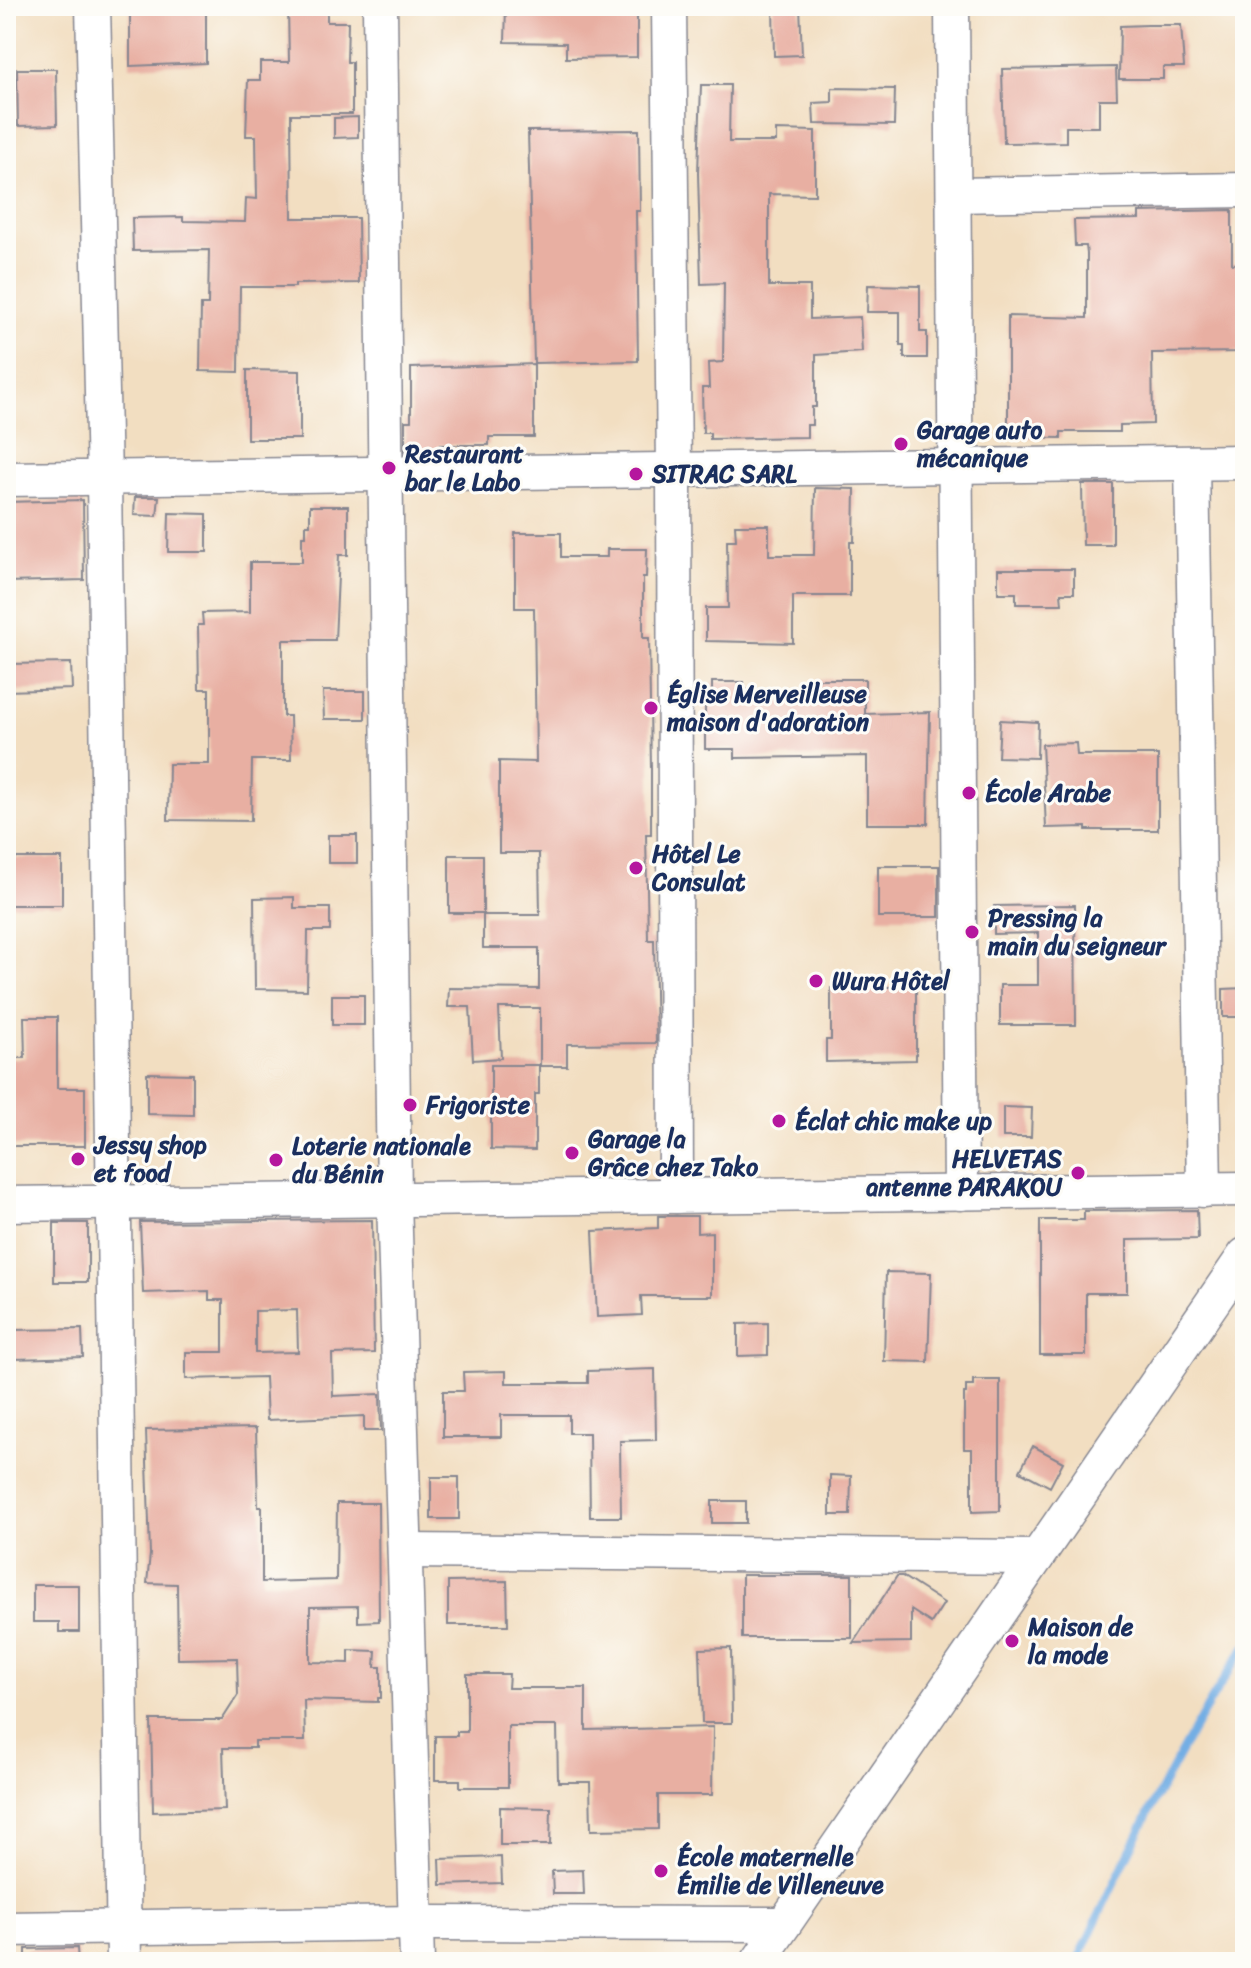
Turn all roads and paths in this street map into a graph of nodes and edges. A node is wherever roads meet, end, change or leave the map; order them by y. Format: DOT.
graph roads {
  1 [pos="93,6"];
  2 [pos="380,6"];
  3 [pos="669,6"];
  4 [pos="952,6"];
  5 [pos="1245,190"];
  6 [pos="954,195"];
  7 [pos="1245,462"];
  8 [pos="1192,463"];
  9 [pos="955,466"];
  10 [pos="674,470"];
  11 [pos="387,474"];
  12 [pos="104,478"];
  13 [pos="6,479"];
  14 [pos="1245,1189"];
  15 [pos="1204,1190"];
  16 [pos="961,1193"];
  17 [pos="676,1196"];
  18 [pos="394,1199"];
  19 [pos="113,1203"];
  20 [pos="6,1204"];
  21 [pos="1245,1255"];
  22 [pos="405,1551"];
  23 [pos="1037,1557"];
  24 [pos="416,1923"];
  25 [pos="784,1924"];
  26 [pos="123,1927"];
  27 [pos="6,1929"];
  28 [pos="124,1962"];
  29 [pos="417,1962"];
  30 [pos="758,1962"];
  1 -- 12 [label="street"];
  2 -- 11 [label="street"];
  3 -- 10 [label="street"];
  4 -- 6 [label="street"];
  5 -- 6 [label="street"];
  6 -- 9 [label="street"];
  7 -- 8 [label="street"];
  8 -- 9 [label="street"];
  8 -- 15 [label="street"];
  9 -- 10 [label="street"];
  9 -- 16 [label="street"];
  10 -- 11 [label="street"];
  10 -- 17 [label="street"];
  11 -- 12 [label="street"];
  11 -- 18 [label="street"];
  12 -- 13 [label="street"];
  12 -- 19 [label="street"];
  14 -- 15 [label="street"];
  15 -- 16 [label="street"];
  16 -- 17 [label="street"];
  17 -- 18 [label="street"];
  18 -- 19 [label="street"];
  18 -- 22 [label="street"];
  19 -- 20 [label="street"];
  19 -- 26 [label="street"];
  21 -- 23 [label="street"];
  22 -- 23 [label="street"];
  22 -- 24 [label="street"];
  23 -- 25 [label="street"];
  24 -- 25 [label="street"];
  24 -- 26 [label="street"];
  24 -- 29 [label="street"];
  25 -- 30 [label="street"];
  26 -- 27 [label="street"];
  26 -- 28 [label="street"];
}
